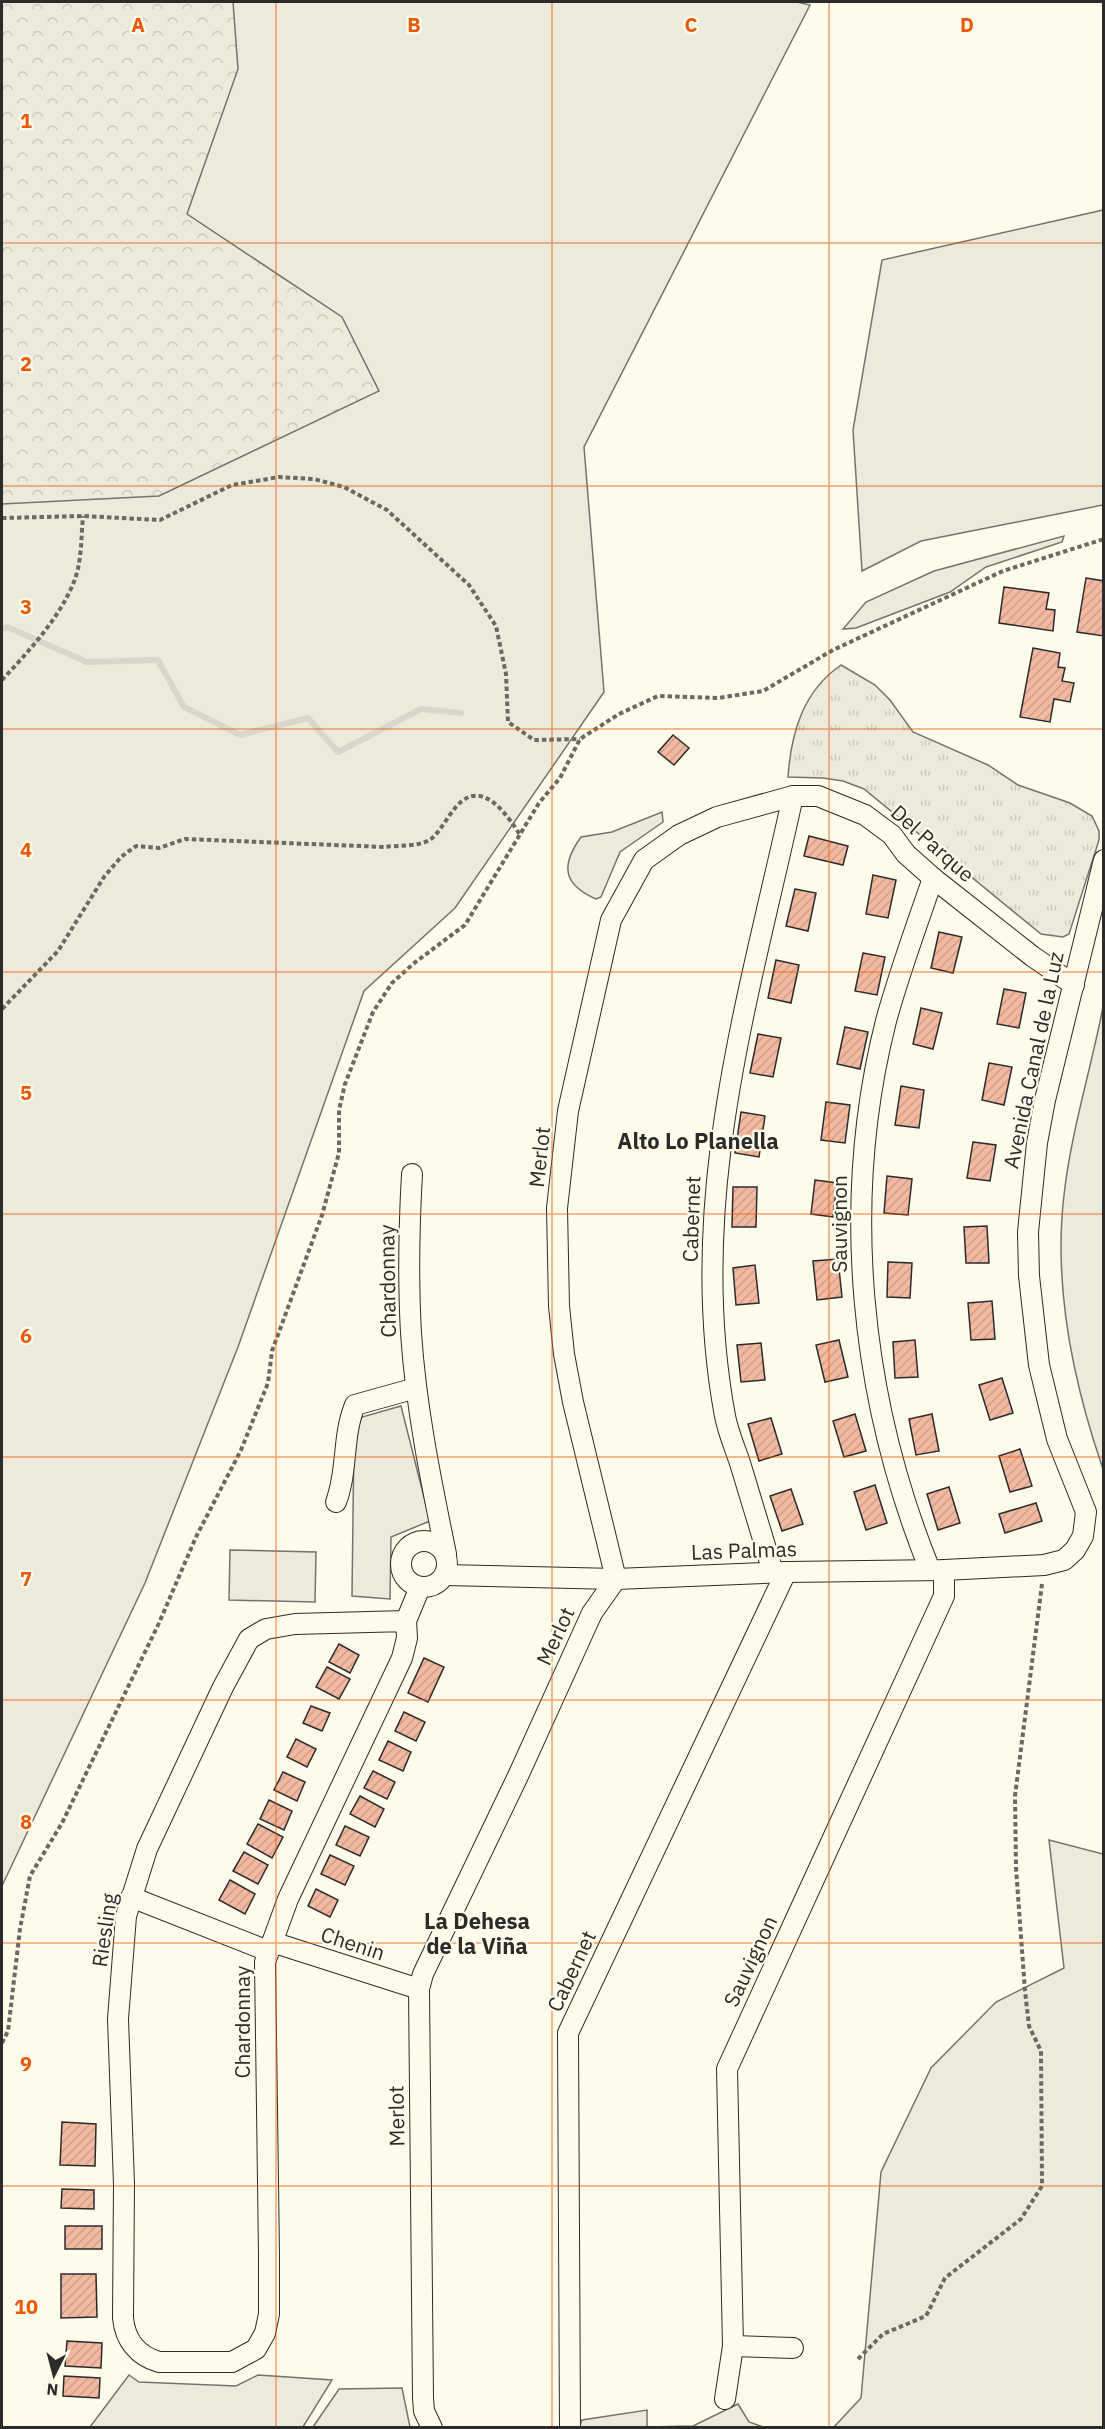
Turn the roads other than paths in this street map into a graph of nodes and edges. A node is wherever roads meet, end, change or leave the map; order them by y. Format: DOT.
graph roads {
  1 [pos="793,796"];
  2 [pos="644,860"];
  3 [pos="1104,860"];
  4 [pos="933,878"];
  5 [pos="1074,985"];
  6 [pos="412,1174"];
  7 [pos="416,1388"];
  8 [pos="336,1502"];
  9 [pos="446,1554"];
  10 [pos="1044,1565"];
  11 [pos="937,1570"];
  12 [pos="779,1572"];
  13 [pos="445,1575"];
  14 [pos="616,1578"];
  15 [pos="420,1587"];
  16 [pos="406,1621"];
  17 [pos="131,1897"];
  18 [pos="270,1946"];
  19 [pos="419,1989"];
  20 [pos="733,2346"];
  21 [pos="793,2348"];
  22 [pos="194,2363"];
  23 [pos="725,2399"];
  24 [pos="432,2427"];
  25 [pos="570,2427"];
  1 -- 2 [label="street, Del Parque"];
  1 -- 4 [label="street, Del Parque"];
  1 -- 12 [label="street, Cabernet"];
  2 -- 14 [label="street, Merlot"];
  3 -- 5 [label="street, Avenida Canal de la Luz"];
  4 -- 5 [label="street, Del Parque"];
  4 -- 11 [label="street, Sauvignon"];
  5 -- 10 [label="street, Avenida Canal de la Luz"];
  6 -- 7 [label="street, Chardonnay"];
  7 -- 8 [label="street"];
  7 -- 9 [label="street, Chardonnay"];
  9 -- 13 [label="street"];
  9 -- 15 [label="street"];
  10 -- 11 [label="street, Las Palmas"];
  11 -- 12 [label="street, Las Palmas"];
  11 -- 20 [label="street, Sauvignon"];
  12 -- 14 [label="street, Las Palmas"];
  12 -- 25 [label="street, Cabernet"];
  13 -- 14 [label="street, Las Palmas"];
  13 -- 15 [label="street, Las Palmas"];
  14 -- 19 [label="street, Merlot"];
  15 -- 16 [label="street, Chardonnay"];
  16 -- 17 [label="street, Riesling"];
  16 -- 18 [label="street, Chardonnay"];
  17 -- 18 [label="street, Chenin"];
  17 -- 22 [label="street, Riesling"];
  18 -- 19 [label="street, Chenin"];
  18 -- 22 [label="street, Chardonnay"];
  19 -- 24 [label="street, Merlot"];
  20 -- 21 [label="street"];
  20 -- 23 [label="street, Sauvignon"];
}
